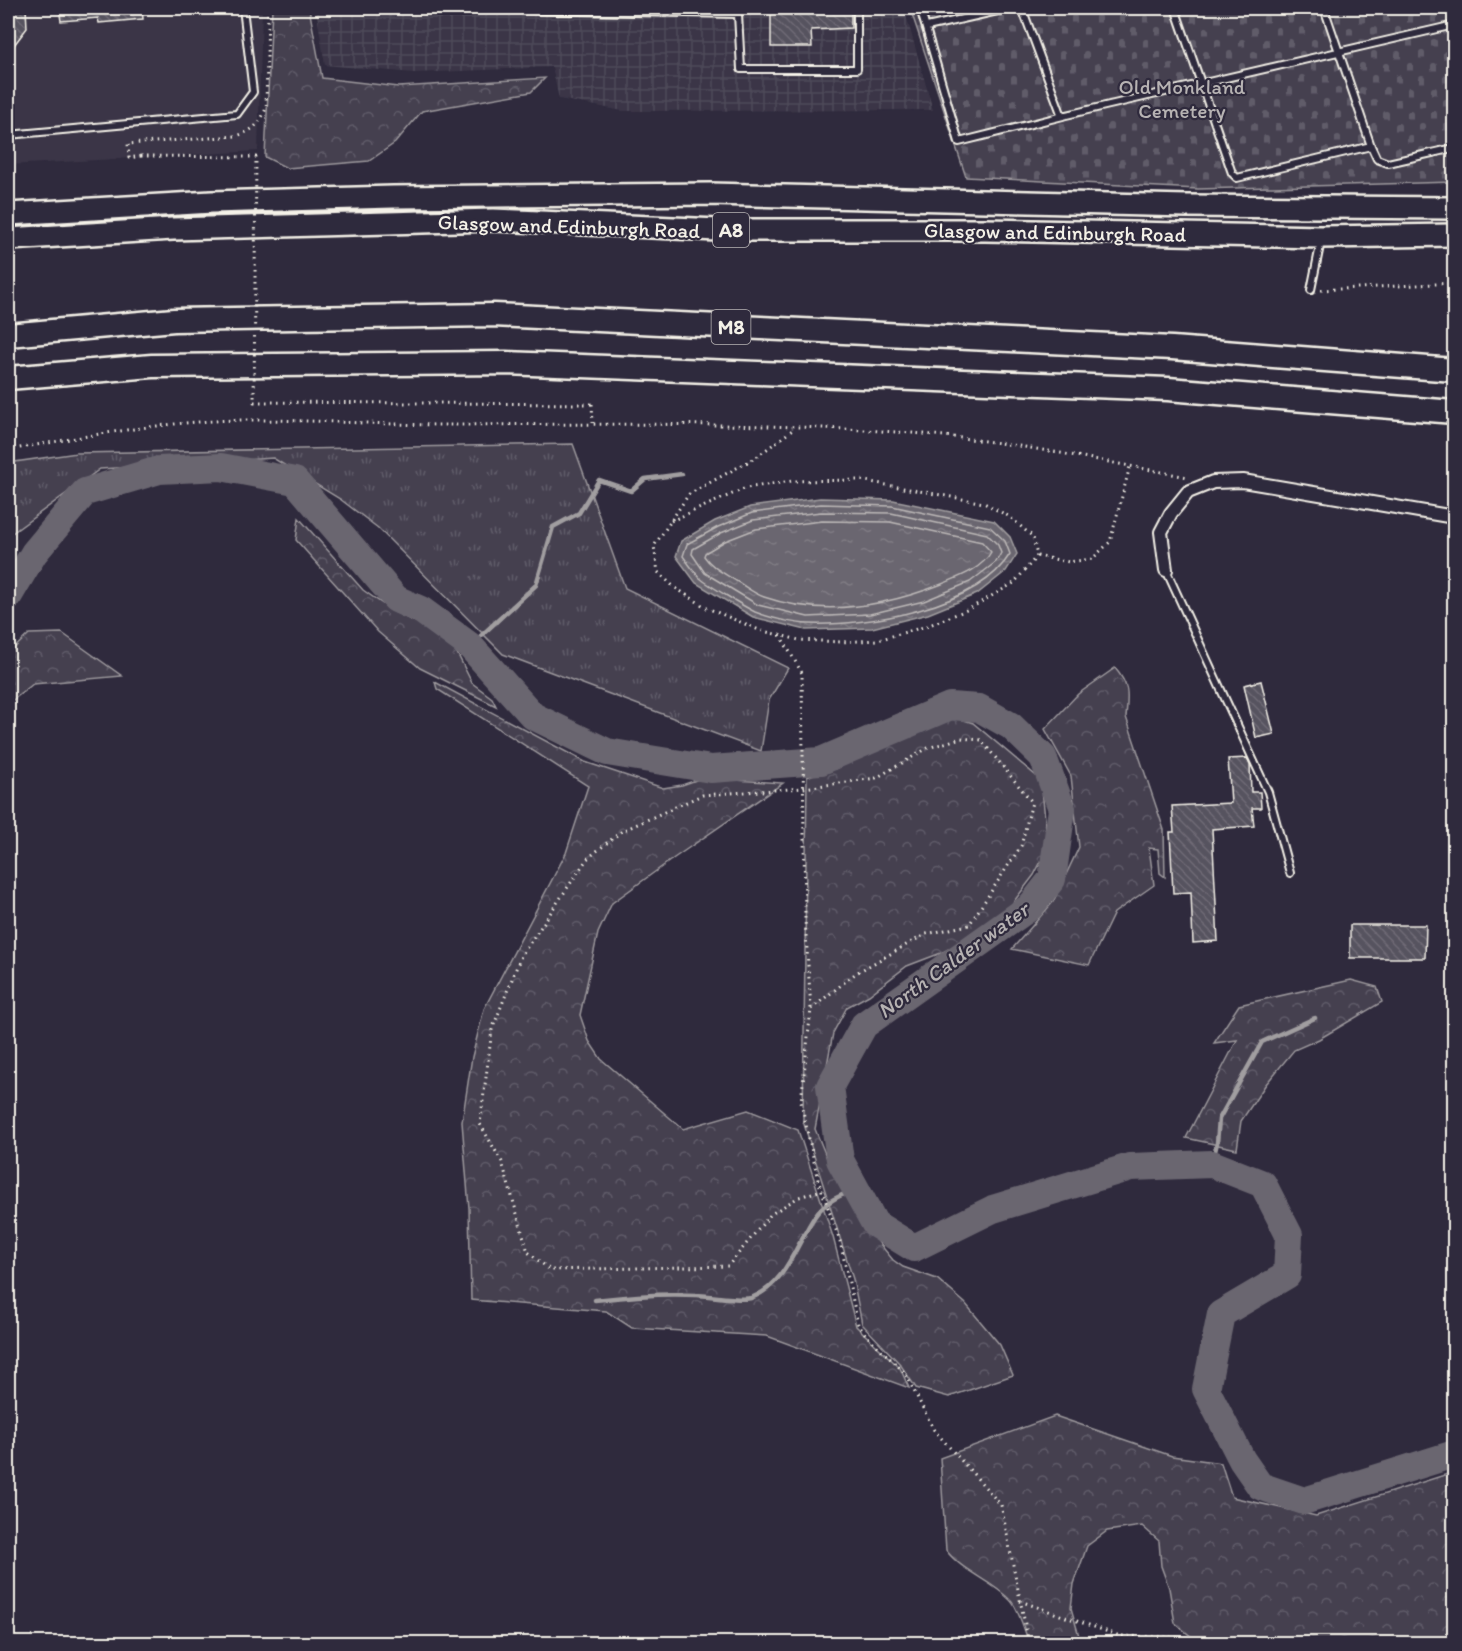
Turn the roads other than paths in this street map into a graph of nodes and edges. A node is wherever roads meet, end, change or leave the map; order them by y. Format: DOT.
graph roads {
  1 [pos="243,8"];
  2 [pos="471,8"];
  3 [pos="857,8"];
  4 [pos="920,8"];
  5 [pos="1011,8"];
  6 [pos="1022,8"];
  7 [pos="1175,8"];
  8 [pos="1324,8"];
  9 [pos="1455,25"];
  10 [pos="927,27"];
  11 [pos="1338,51"];
  12 [pos="1202,83"];
  13 [pos="1064,116"];
  14 [pos="8,135"];
  15 [pos="1371,146"];
  16 [pos="1455,148"];
  17 [pos="1455,208"];
  18 [pos="8,214"];
  19 [pos="1455,235"];
  20 [pos="1321,237"];
  21 [pos="8,239"];
  22 [pos="1311,290"];
  23 [pos="8,335"];
  24 [pos="1455,370"];
  25 [pos="8,378"];
  26 [pos="1455,412"];
  27 [pos="1455,517"];
  28 [pos="1167,570"];
  29 [pos="1290,873"];
  1 -- 14 [label="lane"];
  2 -- 3 [label="lane"];
  4 -- 10 [label="lane"];
  5 -- 10 [label="lane"];
  6 -- 13 [label="lane"];
  7 -- 12 [label="lane"];
  8 -- 11 [label="lane"];
  9 -- 11 [label="lane"];
  10 -- 13 [label="lane"];
  11 -- 12 [label="lane"];
  11 -- 15 [label="lane"];
  12 -- 13 [label="lane"];
  12 -- 15 [label="lane"];
  15 -- 16 [label="lane"];
  17 -- 18 [label="highway, Glasgow and Edinburgh Road / A8"];
  19 -- 20 [label="highway, Glasgow and Edinburgh Road / A8"];
  20 -- 21 [label="highway, Glasgow and Edinburgh Road / A8"];
  20 -- 22 [label="lane"];
  23 -- 24 [label="highway, M8"];
  25 -- 26 [label="highway, M8"];
  27 -- 28 [label="street"];
  28 -- 29 [label="lane"];
}
